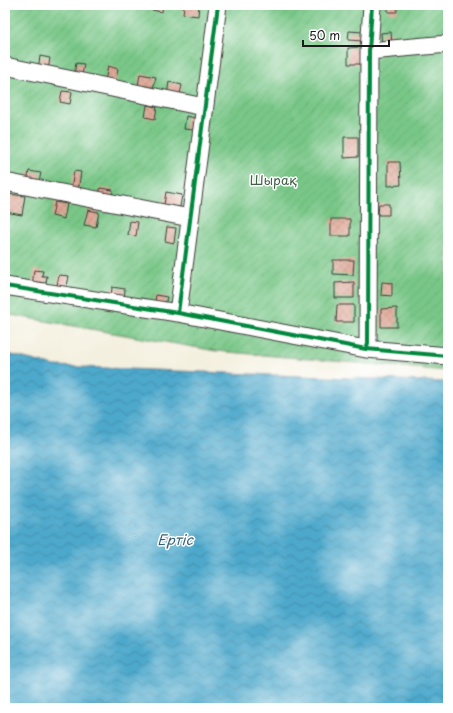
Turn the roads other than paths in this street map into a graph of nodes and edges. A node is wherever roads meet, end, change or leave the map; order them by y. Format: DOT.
graph roads {
  1 [pos="218,5"];
  2 [pos="372,5"];
  3 [pos="448,44"];
  4 [pos="369,51"];
  5 [pos="5,66"];
  6 [pos="204,107"];
  7 [pos="5,182"];
  8 [pos="190,218"];
  9 [pos="5,286"];
  10 [pos="178,313"];
  11 [pos="366,348"];
  12 [pos="448,356"];
  1 -- 6 [label="street"];
  2 -- 4 [label="street"];
  3 -- 4 [label="street"];
  4 -- 11 [label="street"];
  5 -- 6 [label="street"];
  6 -- 8 [label="street"];
  7 -- 8 [label="street"];
  8 -- 10 [label="street"];
  9 -- 10 [label="street"];
  10 -- 11 [label="street"];
  11 -- 12 [label="street"];
}
